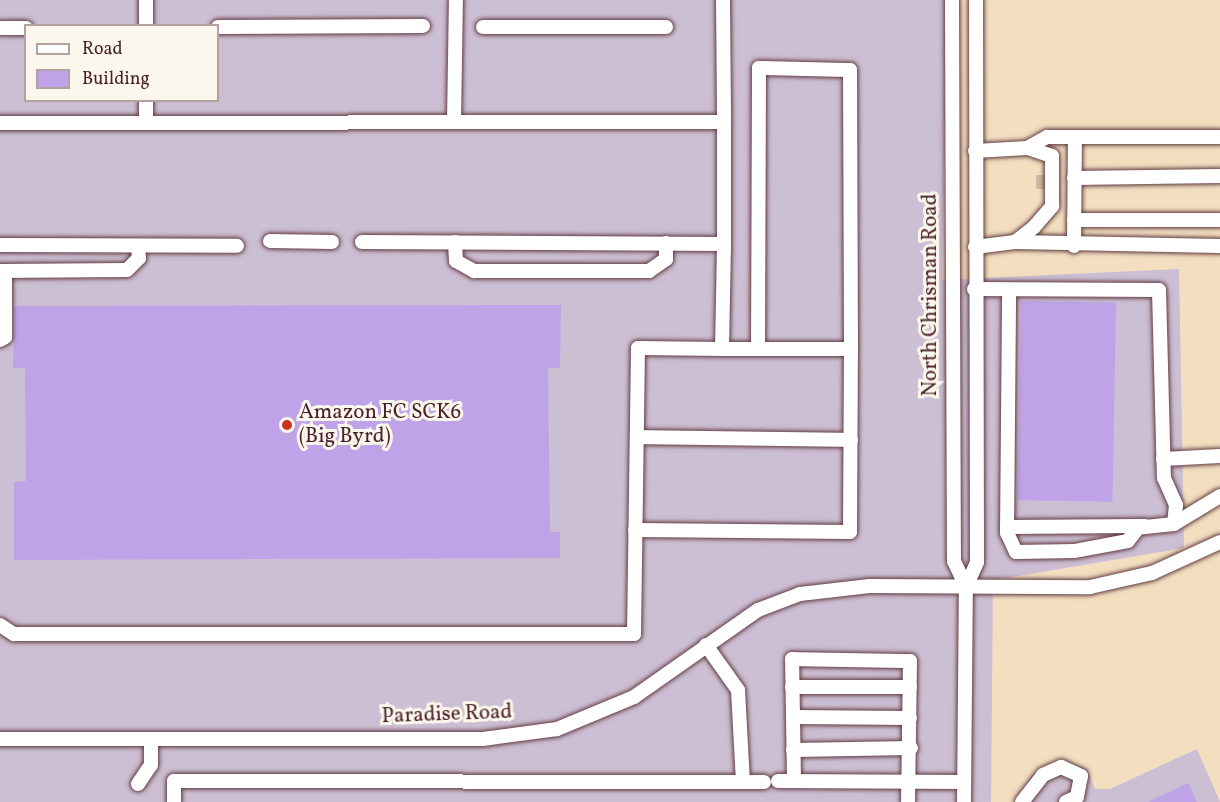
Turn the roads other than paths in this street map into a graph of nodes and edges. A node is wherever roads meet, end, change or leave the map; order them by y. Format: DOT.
graph roads {
  1 [pos="146,0"];
  2 [pos="456,0"];
  3 [pos="723,0"];
  4 [pos="952,0"];
  5 [pos="976,0"];
  6 [pos="146,24"];
  7 [pos="0,27"];
  8 [pos="219,27"];
  9 [pos="423,27"];
  10 [pos="483,27"];
  11 [pos="666,27"];
  12 [pos="24,28"];
  13 [pos="146,102"];
  14 [pos="147,122"];
  15 [pos="454,122"];
  16 [pos="724,122"];
  17 [pos="0,123"];
  18 [pos="1075,137"];
  19 [pos="1220,137"];
  20 [pos="1027,148"];
  21 [pos="975,150"];
  22 [pos="1052,163"];
  23 [pos="1220,177"];
  24 [pos="1074,178"];
  25 [pos="1052,206"];
  26 [pos="1074,220"];
  27 [pos="1220,220"];
  28 [pos="270,241"];
  29 [pos="332,242"];
  30 [pos="362,242"];
  31 [pos="455,242"];
  32 [pos="1015,242"];
  33 [pos="666,243"];
  34 [pos="724,244"];
  35 [pos="0,245"];
  36 [pos="138,246"];
  37 [pos="237,246"];
  38 [pos="1074,246"];
  39 [pos="1220,246"];
  40 [pos="975,247"];
  41 [pos="3,271"];
  42 [pos="974,289"];
  43 [pos="1009,291"];
  44 [pos="0,340"];
  45 [pos="722,349"];
  46 [pos="758,349"];
  47 [pos="851,349"];
  48 [pos="637,437"];
  49 [pos="851,440"];
  50 [pos="1220,456"];
  51 [pos="1163,459"];
  52 [pos="1220,496"];
  53 [pos="1174,524"];
  54 [pos="1148,526"];
  55 [pos="1007,527"];
  56 [pos="635,531"];
  57 [pos="1220,542"];
  58 [pos="966,587"];
  59 [pos="0,625"];
  60 [pos="14,634"];
  61 [pos="0,640"];
  62 [pos="706,645"];
  63 [pos="792,687"];
  64 [pos="910,687"];
  65 [pos="793,717"];
  66 [pos="910,718"];
  67 [pos="0,739"];
  68 [pos="151,740"];
  69 [pos="911,748"];
  70 [pos="793,750"];
  71 [pos="778,781"];
  72 [pos="794,781"];
  73 [pos="743,782"];
  74 [pos="764,782"];
  75 [pos="964,782"];
  76 [pos="911,783"];
  77 [pos="138,784"];
  78 [pos="174,802"];
  79 [pos="908,802"];
  80 [pos="964,802"];
  81 [pos="1022,802"];
  82 [pos="1066,802"];
  1 -- 6 [label="street"];
  2 -- 15 [label="street"];
  3 -- 16 [label="street"];
  4 -- 58 [label="street, North Chrisman Road"];
  5 -- 21 [label="street, North Chrisman Road"];
  7 -- 12 [label="street"];
  8 -- 9 [label="street"];
  10 -- 11 [label="street"];
  13 -- 14 [label="street"];
  14 -- 15 [label="street"];
  14 -- 17 [label="street"];
  15 -- 16 [label="street"];
  16 -- 34 [label="street"];
  18 -- 19 [label="street"];
  18 -- 20 [label="street"];
  18 -- 24 [label="street"];
  20 -- 21 [label="street"];
  20 -- 22 [label="street"];
  21 -- 40 [label="street, North Chrisman Road"];
  22 -- 25 [label="street"];
  22 -- 25 [label="street"];
  23 -- 24 [label="street"];
  24 -- 26 [label="street"];
  25 -- 32 [label="street"];
  26 -- 27 [label="street"];
  26 -- 38 [label="street"];
  28 -- 29 [label="street"];
  30 -- 31 [label="street"];
  31 -- 33 [label="street"];
  31 -- 33 [label="street"];
  32 -- 38 [label="street"];
  32 -- 40 [label="street"];
  33 -- 34 [label="street"];
  34 -- 45 [label="street"];
  35 -- 36 [label="street"];
  36 -- 37 [label="street"];
  36 -- 41 [label="street"];
  38 -- 39 [label="street"];
  40 -- 42 [label="street, North Chrisman Road"];
  41 -- 44 [label="street"];
  42 -- 43 [label="street"];
  42 -- 58 [label="street, North Chrisman Road"];
  43 -- 51 [label="street"];
  43 -- 55 [label="street"];
  45 -- 46 [label="street"];
  45 -- 48 [label="street"];
  46 -- 47 [label="street"];
  46 -- 47 [label="street"];
  47 -- 49 [label="street"];
  48 -- 49 [label="street"];
  48 -- 56 [label="street"];
  49 -- 56 [label="street"];
  50 -- 51 [label="street"];
  51 -- 53 [label="street"];
  52 -- 53 [label="street"];
  53 -- 54 [label="street"];
  54 -- 55 [label="street"];
  54 -- 55 [label="street"];
  56 -- 60 [label="street"];
  57 -- 58 [label="street, Paradise Road"];
  58 -- 62 [label="street, Paradise Road"];
  58 -- 75 [label="street, North Chrisman Road"];
  59 -- 60 [label="street"];
  60 -- 61 [label="street"];
  62 -- 68 [label="street, Paradise Road"];
  62 -- 73 [label="street"];
  63 -- 64 [label="street"];
  63 -- 64 [label="street"];
  63 -- 65 [label="street"];
  64 -- 66 [label="street"];
  65 -- 66 [label="street"];
  65 -- 70 [label="street"];
  66 -- 69 [label="street"];
  67 -- 68 [label="street, Paradise Road"];
  68 -- 77 [label="street"];
  69 -- 70 [label="street"];
  69 -- 76 [label="street"];
  70 -- 72 [label="street"];
  71 -- 72 [label="street"];
  72 -- 76 [label="street"];
  73 -- 74 [label="street"];
  73 -- 78 [label="street"];
  75 -- 76 [label="street"];
  75 -- 80 [label="street, North Chrisman Road"];
  76 -- 79 [label="street"];
  81 -- 82 [label="street"];
}
